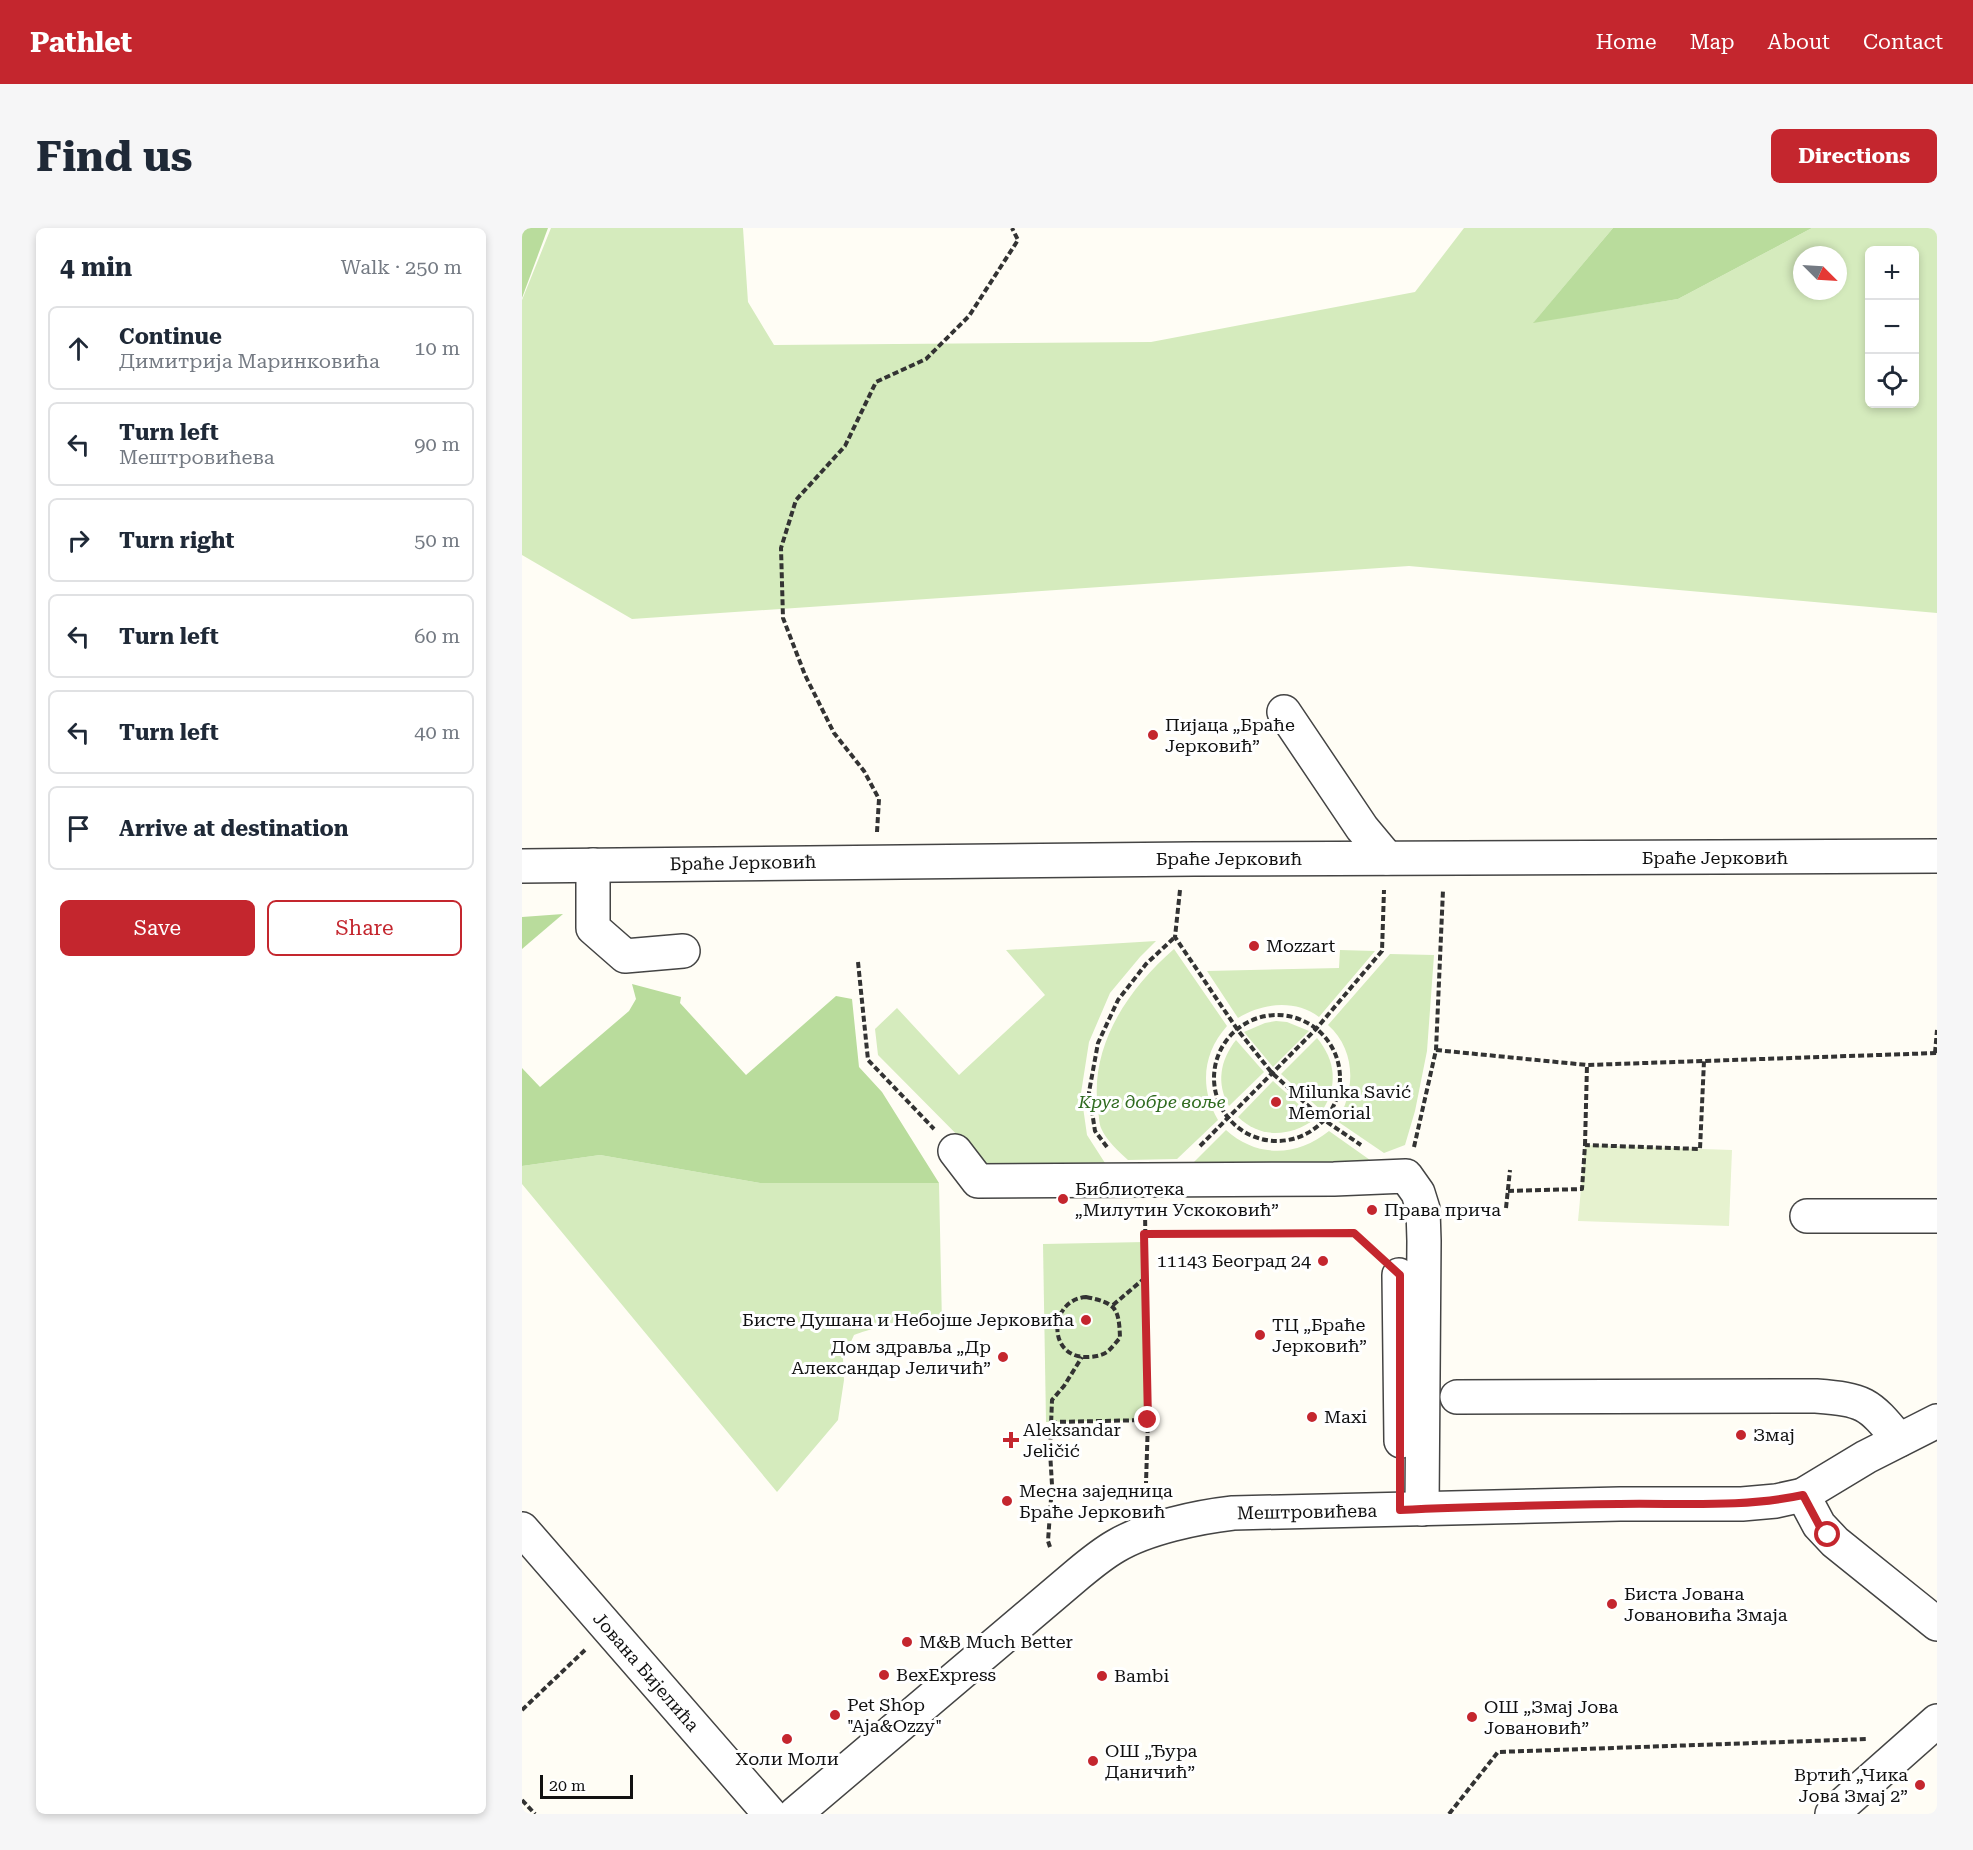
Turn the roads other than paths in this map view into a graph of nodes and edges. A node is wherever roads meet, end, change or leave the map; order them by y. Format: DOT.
graph roads {
  1 [pos="1284,712"];
  2 [pos="1937,856"];
  3 [pos="593,865"];
  4 [pos="522,866"];
  5 [pos="1386,871"];
  6 [pos="683,951"];
  7 [pos="955,1151"];
  8 [pos="1807,1216"];
  9 [pos="1937,1216"];
  10 [pos="1400,1275"];
  11 [pos="1457,1397"];
  12 [pos="1937,1421"];
  13 [pos="1899,1440"];
  14 [pos="1803,1495"];
  15 [pos="1411,1509"];
  16 [pos="522,1529"];
  17 [pos="1937,1624"];
  18 [pos="1937,1721"];
  19 [pos="770,1814"];
  20 [pos="795,1814"];
  21 [pos="1832,1814"];
  1 -- 5 [label="street"];
  2 -- 5 [label="street, Браће Јерковић"];
  3 -- 4 [label="street, Браће Јерковић"];
  3 -- 5 [label="street, Браће Јерковић"];
  3 -- 6 [label="street"];
  7 -- 15 [label="street"];
  8 -- 9 [label="street"];
  10 -- 15 [label="street"];
  11 -- 13 [label="street"];
  12 -- 13 [label="street, Мештровићева"];
  13 -- 14 [label="street, Мештровићева"];
  14 -- 15 [label="street, Мештровићева"];
  14 -- 17 [label="street"];
  15 -- 20 [label="street, Мештровићева"];
  16 -- 19 [label="street, Јована Бијелића"];
  18 -- 21 [label="street"];
}
